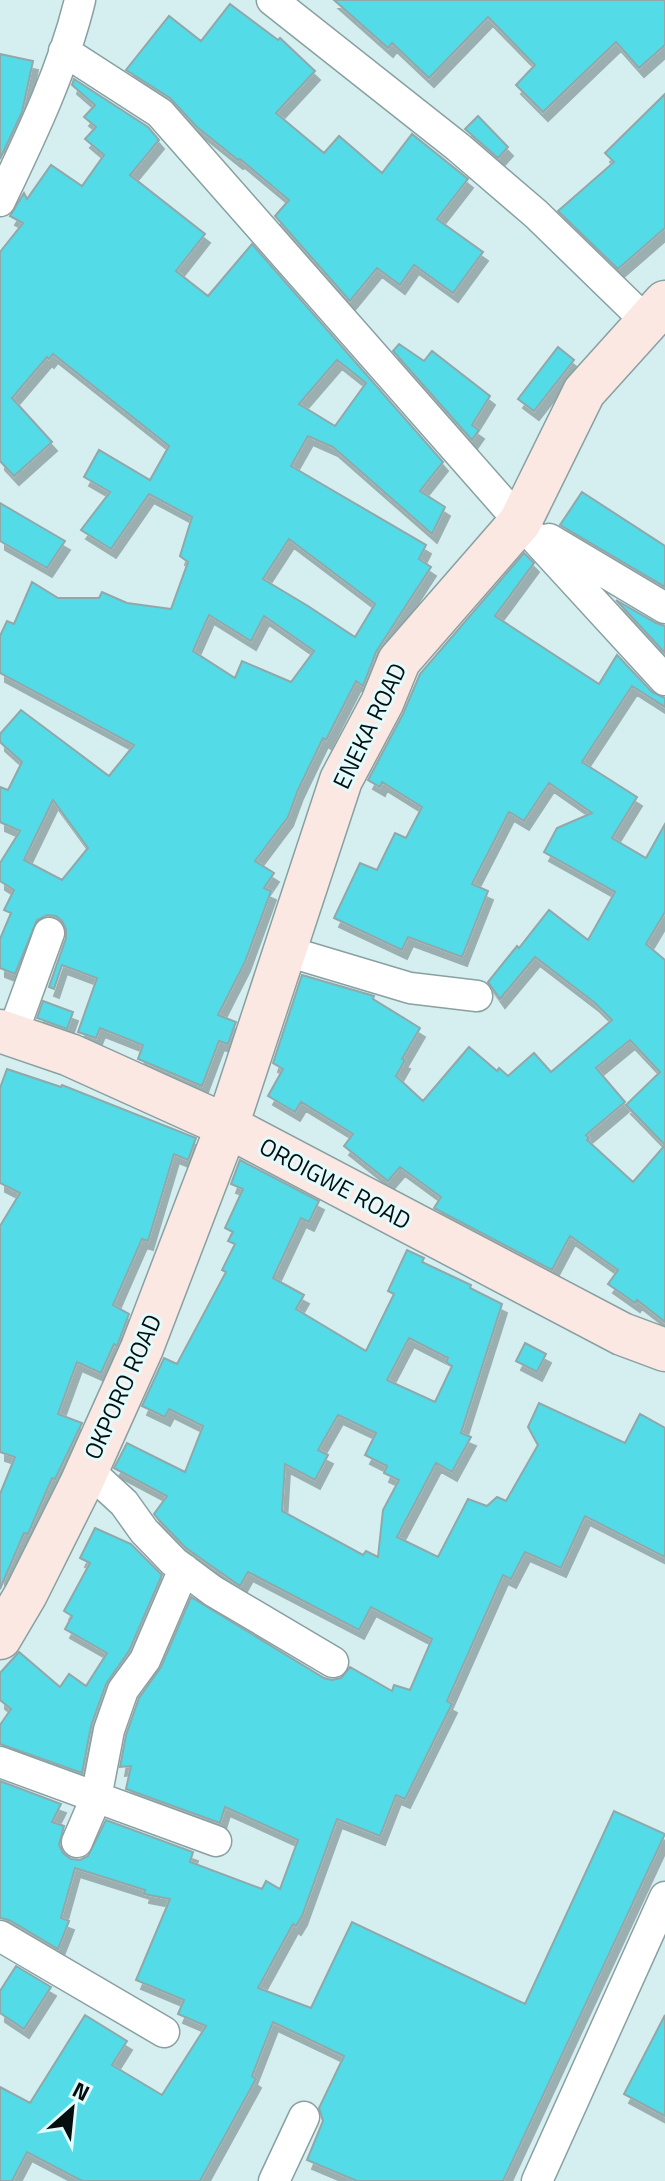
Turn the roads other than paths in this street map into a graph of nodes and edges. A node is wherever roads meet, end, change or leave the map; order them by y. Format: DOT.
graph roads {
  1 [pos="80,0"];
  2 [pos="272,0"];
  3 [pos="64,51"];
  4 [pos="0,201"];
  5 [pos="656,312"];
  6 [pos="520,522"];
  7 [pos="665,594"];
  8 [pos="665,608"];
  9 [pos="665,680"];
  10 [pos="49,933"];
  11 [pos="283,950"];
  12 [pos="477,996"];
  13 [pos="6,1033"];
  14 [pos="227,1126"];
  15 [pos="665,1350"];
  16 [pos="87,1469"];
  17 [pos="184,1569"];
  18 [pos="0,1638"];
  19 [pos="333,1662"];
  20 [pos="0,1762"];
  21 [pos="96,1798"];
  22 [pos="216,1841"];
  23 [pos="77,1842"];
  24 [pos="665,1897"];
  25 [pos="0,1936"];
  26 [pos="164,2032"];
  27 [pos="304,2117"];
  28 [pos="274,2181"];
  29 [pos="537,2181"];
  1 -- 3 [label="street"];
  2 -- 5 [label="street"];
  3 -- 4 [label="street"];
  3 -- 6 [label="street"];
  5 -- 6 [label="main road, ENEKA ROAD"];
  6 -- 7 [label="street"];
  6 -- 8 [label="street"];
  6 -- 9 [label="street"];
  6 -- 11 [label="main road, ENEKA ROAD"];
  10 -- 13 [label="street"];
  11 -- 12 [label="street"];
  11 -- 14 [label="main road, ENEKA ROAD"];
  13 -- 14 [label="main road, OROIGWE ROAD"];
  14 -- 15 [label="main road, OROIGWE ROAD"];
  14 -- 16 [label="main road, OKPORO ROAD"];
  16 -- 17 [label="street"];
  16 -- 18 [label="main road, OKPORO ROAD"];
  17 -- 19 [label="street"];
  17 -- 21 [label="street"];
  20 -- 21 [label="street"];
  21 -- 22 [label="street"];
  21 -- 23 [label="street"];
  24 -- 29 [label="street"];
  25 -- 26 [label="street"];
  27 -- 28 [label="street"];
}
